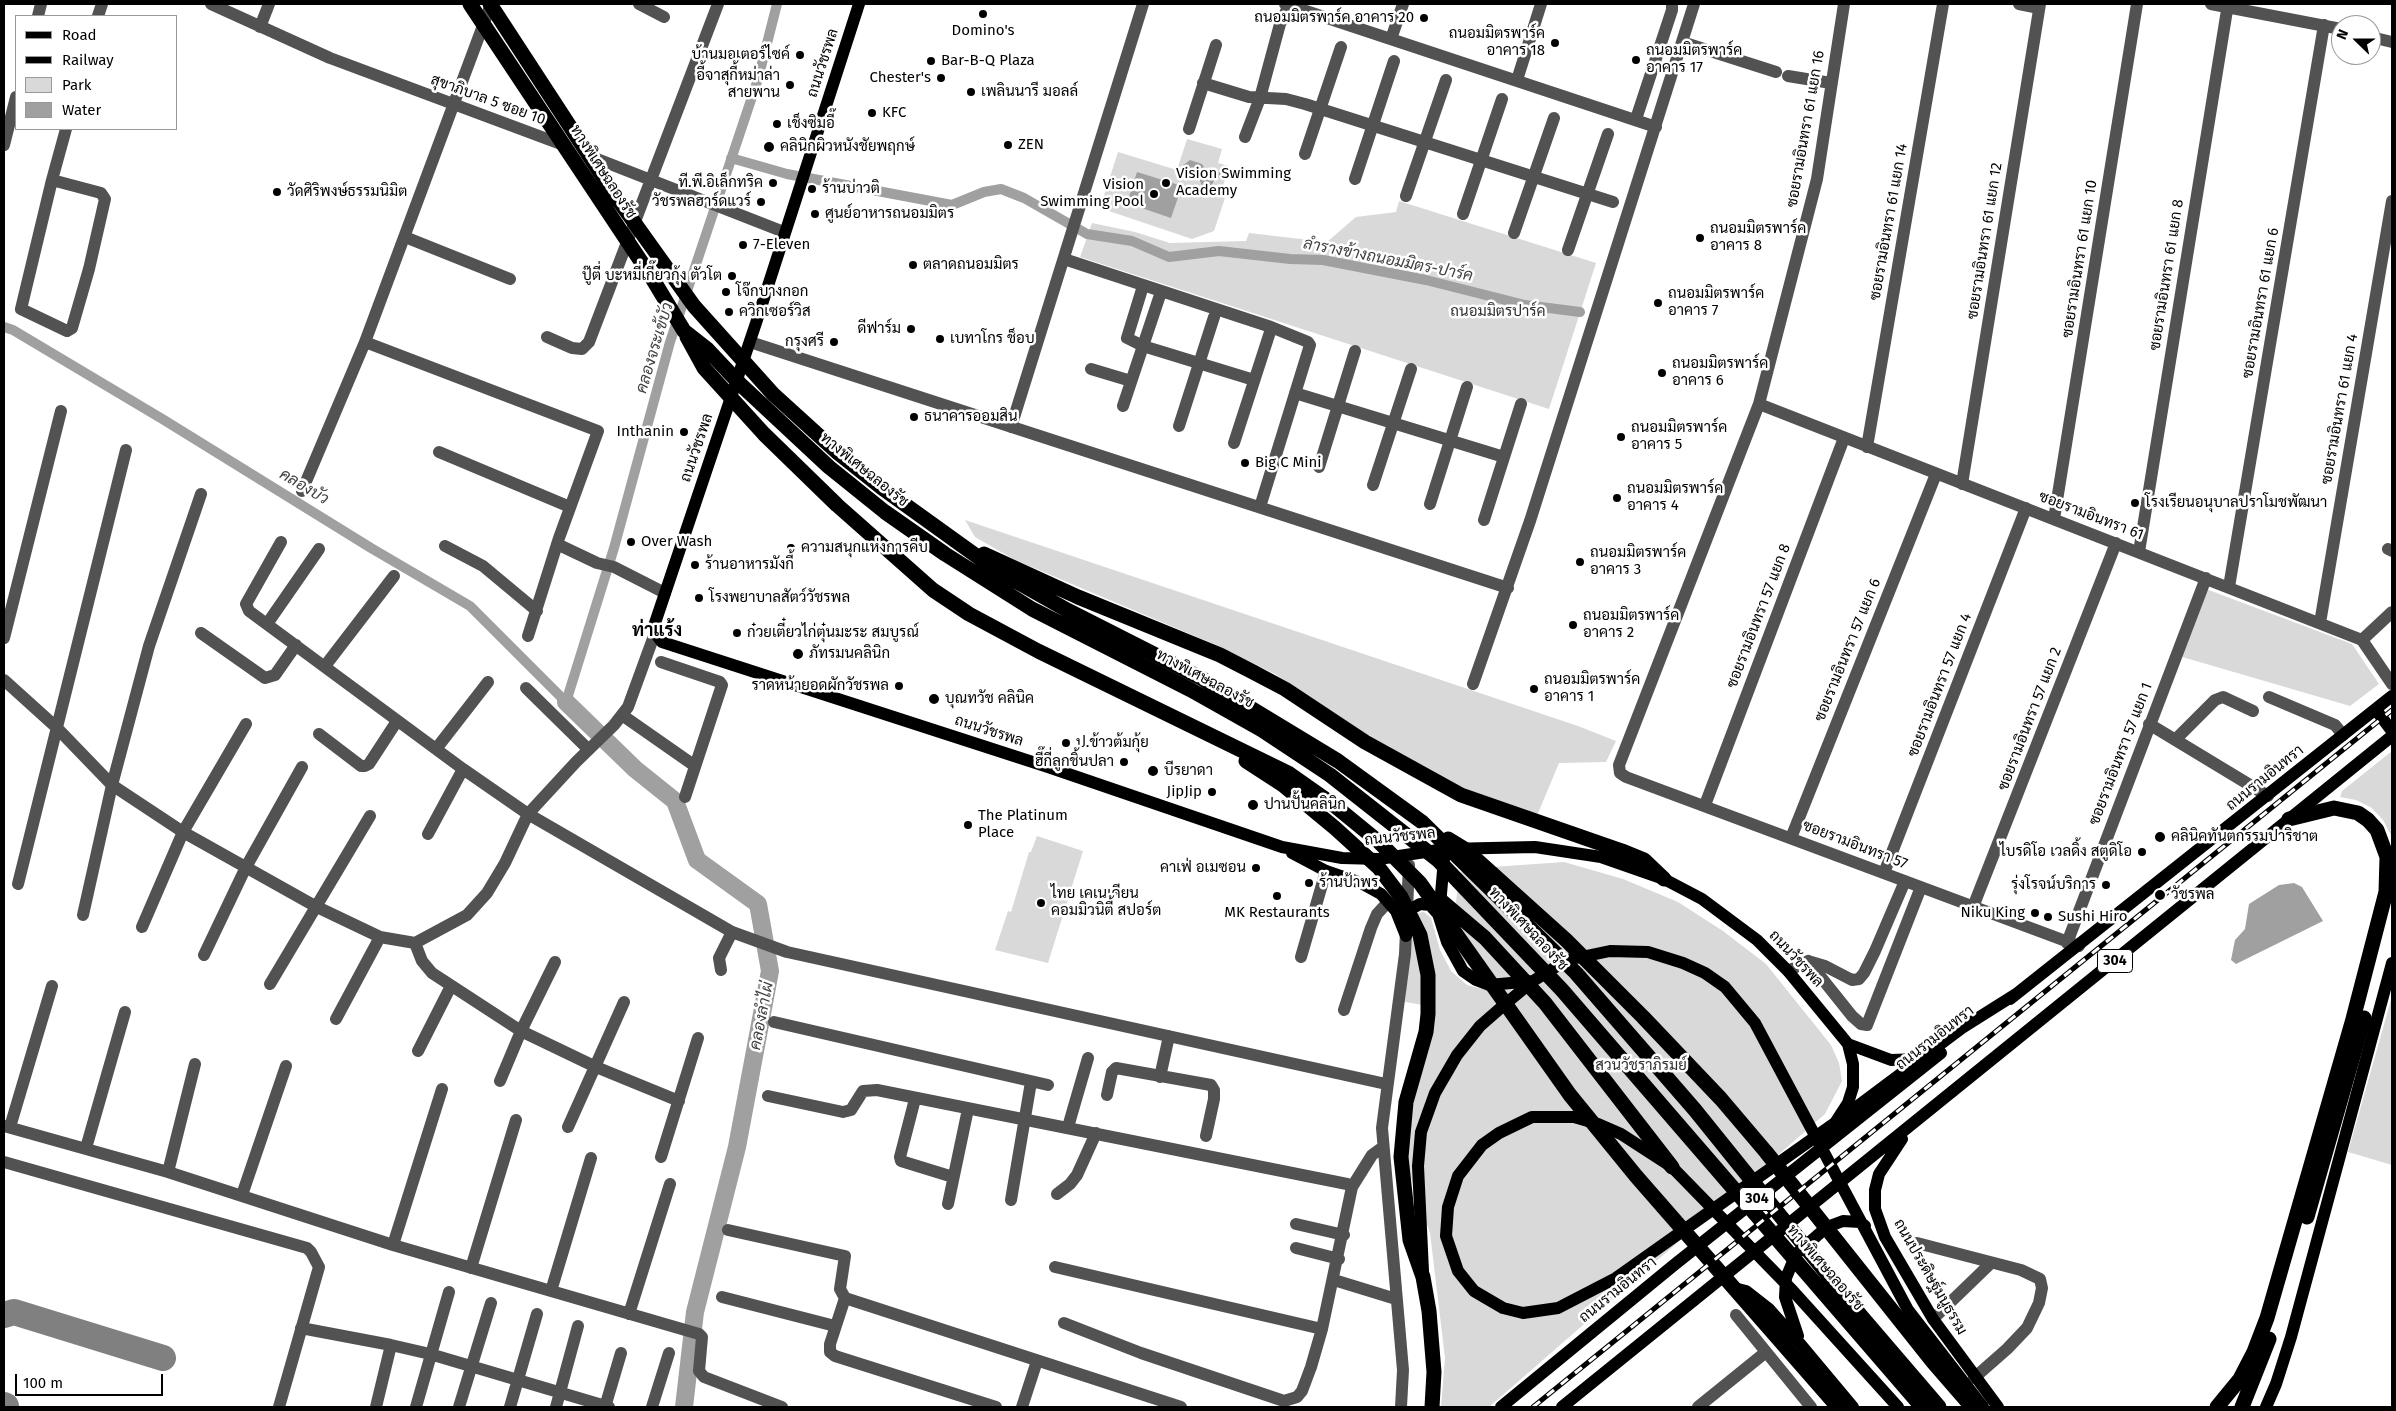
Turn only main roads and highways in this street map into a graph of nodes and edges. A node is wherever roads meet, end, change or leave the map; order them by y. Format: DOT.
graph roads {
  1 [pos="470,4"];
  2 [pos="491,4"];
  3 [pos="859,4"];
  4 [pos="684,331"];
  5 [pos="959,545"];
  6 [pos="2392,696"];
  7 [pos="2376,710"];
  8 [pos="1187,722"];
  9 [pos="2392,731"];
  10 [pos="2392,736"];
  11 [pos="2289,819"];
  12 [pos="1422,822"];
  13 [pos="1282,847"];
  14 [pos="1445,849"];
  15 [pos="1664,879"];
  16 [pos="1420,883"];
  17 [pos="2392,909"];
  18 [pos="1439,916"];
  19 [pos="2392,963"];
  20 [pos="1533,981"];
  21 [pos="2016,994"];
  22 [pos="1848,1044"];
  23 [pos="1920,1059"];
  24 [pos="2358,1065"];
  25 [pos="1835,1123"];
  26 [pos="1909,1128"];
  27 [pos="1672,1167"];
  28 [pos="1885,1237"];
  29 [pos="1423,1277"];
  30 [pos="1688,1305"];
  31 [pos="1802,1346"];
  32 [pos="1432,1407"];
  33 [pos="1501,1407"];
  34 [pos="1562,1407"];
  35 [pos="1838,1407"];
  36 [pos="1853,1407"];
  37 [pos="1898,1407"];
  38 [pos="1922,1407"];
  39 [pos="1939,1407"];
  40 [pos="1972,1407"];
  41 [pos="1983,1407"];
  42 [pos="1998,1407"];
  43 [pos="2217,1407"];
  44 [pos="2242,1407"];
  45 [pos="2266,1407"];
  1 -- 4 [label="highway, ทางพิเศษฉลองรัช"];
  2 -- 5 [label="highway, ทางพิเศษฉลองรัช"];
  3 -- 13 [label="main road, ถนนวัชรพล"];
  4 -- 8 [label="highway"];
  4 -- 38 [label="highway, ทางพิเศษฉลองรัช"];
  5 -- 12 [label="highway, ทางพิเศษฉลองรัช"];
  5 -- 15 [label="highway"];
  6 -- 7 [label="main road, ถนนรามอินทรา / 304"];
  7 -- 9 [label="main road"];
  7 -- 21 [label="main road, ถนนรามอินทรา / 304"];
  8 -- 16 [label="highway"];
  8 -- 29 [label="highway"];
  10 -- 11 [label="main road, 304"];
  11 -- 26 [label="main road, 304"];
  11 -- 43 [label="highway"];
  12 -- 39 [label="highway, ทางพิเศษฉลองรัช"];
  12 -- 40 [label="highway"];
  13 -- 14 [label="main road, ถนนวัชรพล"];
  13 -- 18 [label="main road"];
  14 -- 15 [label="main road, ถนนวัชรพล"];
  14 -- 18 [label="main road"];
  15 -- 22 [label="main road, ถนนวัชรพล"];
  16 -- 27 [label="highway"];
  16 -- 35 [label="highway"];
  17 -- 24 [label="highway"];
  18 -- 20 [label="main road"];
  19 -- 24 [label="main road"];
  20 -- 29 [label="main road"];
  20 -- 41 [label="main road"];
  21 -- 23 [label="main road"];
  21 -- 33 [label="main road, ถนนรามอินทรา / 304"];
  22 -- 23 [label="main road"];
  22 -- 25 [label="main road, ถนนวัชรพล"];
  23 -- 25 [label="main road"];
  24 -- 44 [label="highway"];
  24 -- 45 [label="main road"];
  25 -- 27 [label="main road"];
  26 -- 28 [label="main road, ถนนประดิษฐ์มนูธรรม"];
  26 -- 30 [label="main road, 304"];
  27 -- 37 [label="main road"];
  28 -- 31 [label="main road"];
  28 -- 42 [label="main road, ถนนประดิษฐ์มนูธรรม"];
  29 -- 32 [label="highway"];
  30 -- 31 [label="main road"];
  30 -- 34 [label="main road, 304"];
  31 -- 36 [label="main road"];
}
